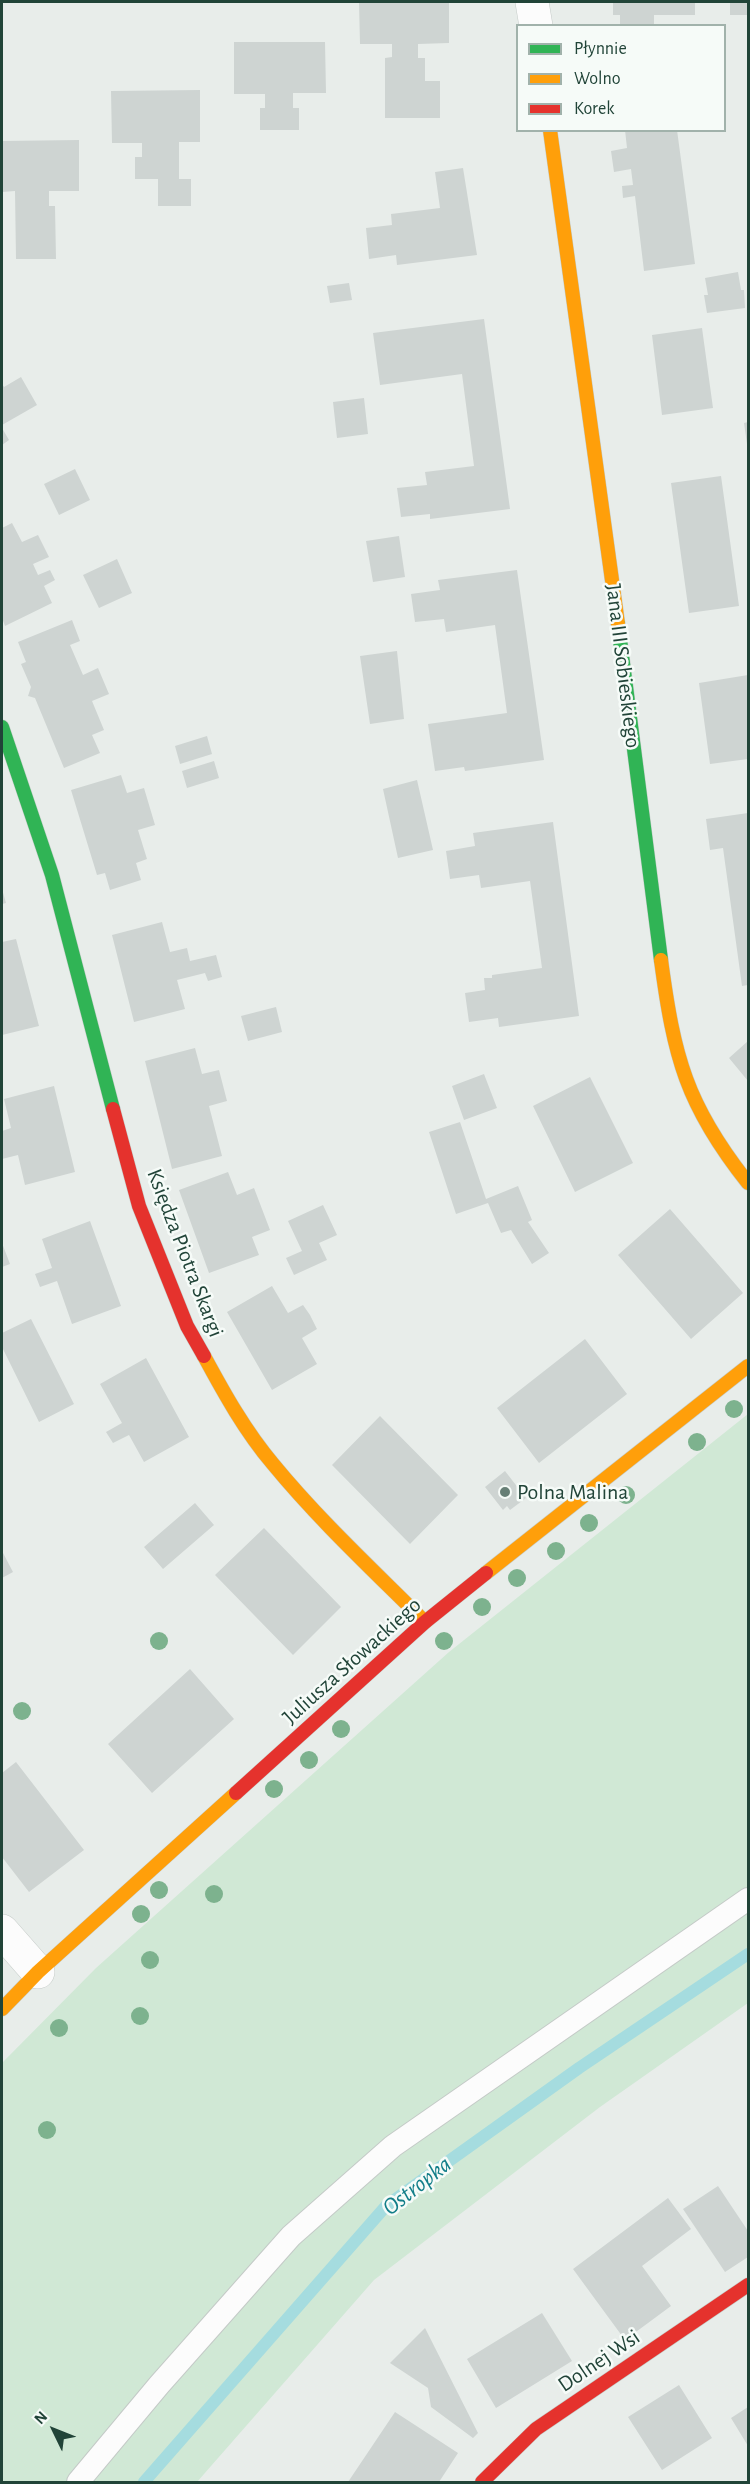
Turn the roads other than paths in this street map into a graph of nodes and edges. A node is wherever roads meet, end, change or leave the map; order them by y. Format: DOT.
graph roads {
  1 [pos="532,2"];
  2 [pos="536,24"];
  3 [pos="550,132"];
  4 [pos="2,726"];
  5 [pos="748,1183"];
  6 [pos="748,1366"];
  7 [pos="425,1622"];
  8 [pos="748,1899"];
  9 [pos="2,1930"];
  10 [pos="38,1972"];
  11 [pos="2,2009"];
  12 [pos="748,2285"];
  13 [pos="78,2482"];
  14 [pos="482,2482"];
  1 -- 2 [label="street"];
  3 -- 5 [label="street, Jana III Sobieskiego"];
  4 -- 7 [label="street, Księdza Piotra Skargi"];
  6 -- 7 [label="street, Juliusza Słowackiego"];
  7 -- 10 [label="street, Juliusza Słowackiego"];
  8 -- 13 [label="lane"];
  9 -- 10 [label="street"];
  10 -- 11 [label="street, Juliusza Słowackiego"];
  12 -- 14 [label="street, Dolnej Wsi"];
}
